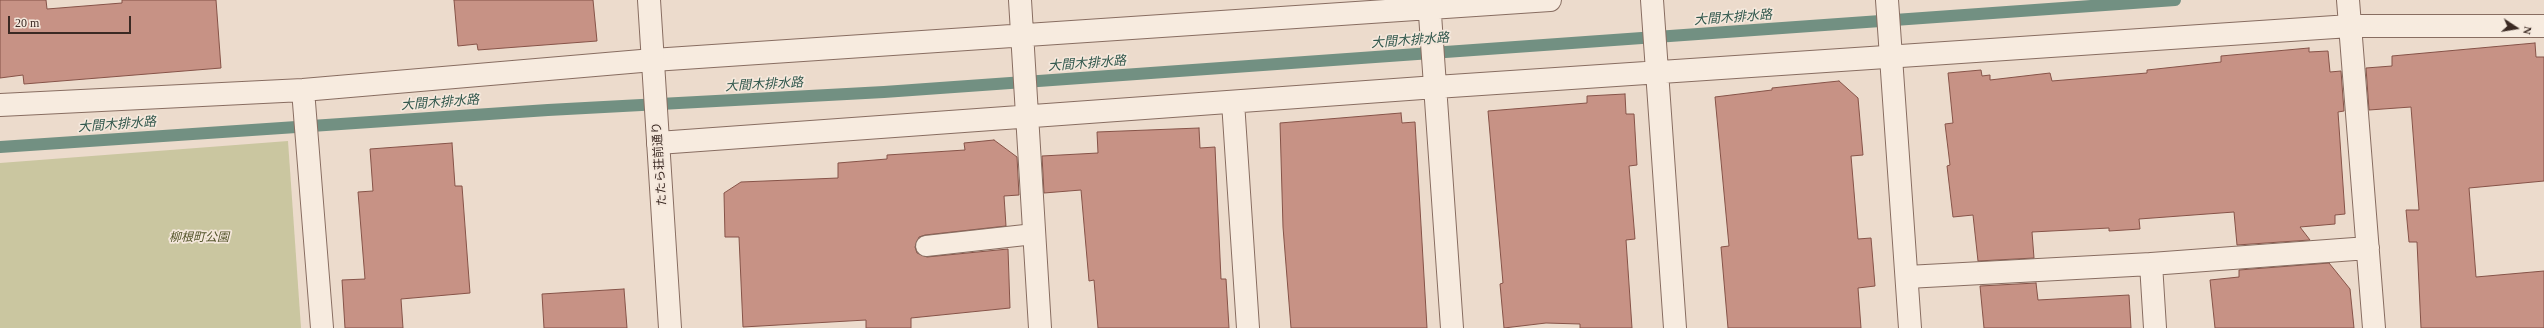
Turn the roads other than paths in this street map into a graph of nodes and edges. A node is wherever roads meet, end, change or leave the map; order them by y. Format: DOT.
graph roads {
  1 [pos="648,0"];
  2 [pos="1020,0"];
  3 [pos="1550,0"];
  4 [pos="1652,0"];
  5 [pos="1887,0"];
  6 [pos="1430,4"];
  7 [pos="2349,12"];
  8 [pos="2544,26"];
  9 [pos="1022,35"];
  10 [pos="1891,56"];
  11 [pos="653,70"];
  12 [pos="1657,72"];
  13 [pos="1436,86"];
  14 [pos="304,98"];
  15 [pos="1233,102"];
  16 [pos="0,105"];
  17 [pos="1026,115"];
  18 [pos="658,136"];
  19 [pos="1034,234"];
  20 [pos="926,246"];
  21 [pos="2368,248"];
  22 [pos="2151,264"];
  23 [pos="1906,277"];
  24 [pos="322,328"];
  25 [pos="670,328"];
  26 [pos="1040,328"];
  27 [pos="1248,328"];
  28 [pos="1452,328"];
  29 [pos="1675,328"];
  30 [pos="1910,328"];
  31 [pos="2155,328"];
  32 [pos="2374,328"];
  1 -- 11 [label="street, たたら荘前通り"];
  2 -- 9 [label="street"];
  3 -- 6 [label="street"];
  4 -- 12 [label="street"];
  5 -- 10 [label="street"];
  6 -- 9 [label="street"];
  6 -- 13 [label="street"];
  7 -- 8 [label="street"];
  7 -- 10 [label="street"];
  7 -- 21 [label="street"];
  9 -- 11 [label="street"];
  9 -- 17 [label="street"];
  10 -- 12 [label="street"];
  10 -- 23 [label="street"];
  11 -- 14 [label="street"];
  11 -- 18 [label="street, たたら荘前通り"];
  12 -- 13 [label="street"];
  12 -- 29 [label="street"];
  13 -- 15 [label="street"];
  13 -- 28 [label="street"];
  14 -- 16 [label="street"];
  14 -- 24 [label="street"];
  15 -- 17 [label="street"];
  15 -- 27 [label="street"];
  17 -- 18 [label="street"];
  17 -- 19 [label="street"];
  18 -- 25 [label="street, たたら荘前通り"];
  19 -- 20 [label="lane"];
  19 -- 26 [label="street"];
  21 -- 22 [label="street"];
  21 -- 32 [label="street"];
  22 -- 23 [label="street"];
  22 -- 31 [label="street"];
  23 -- 30 [label="street"];
}
